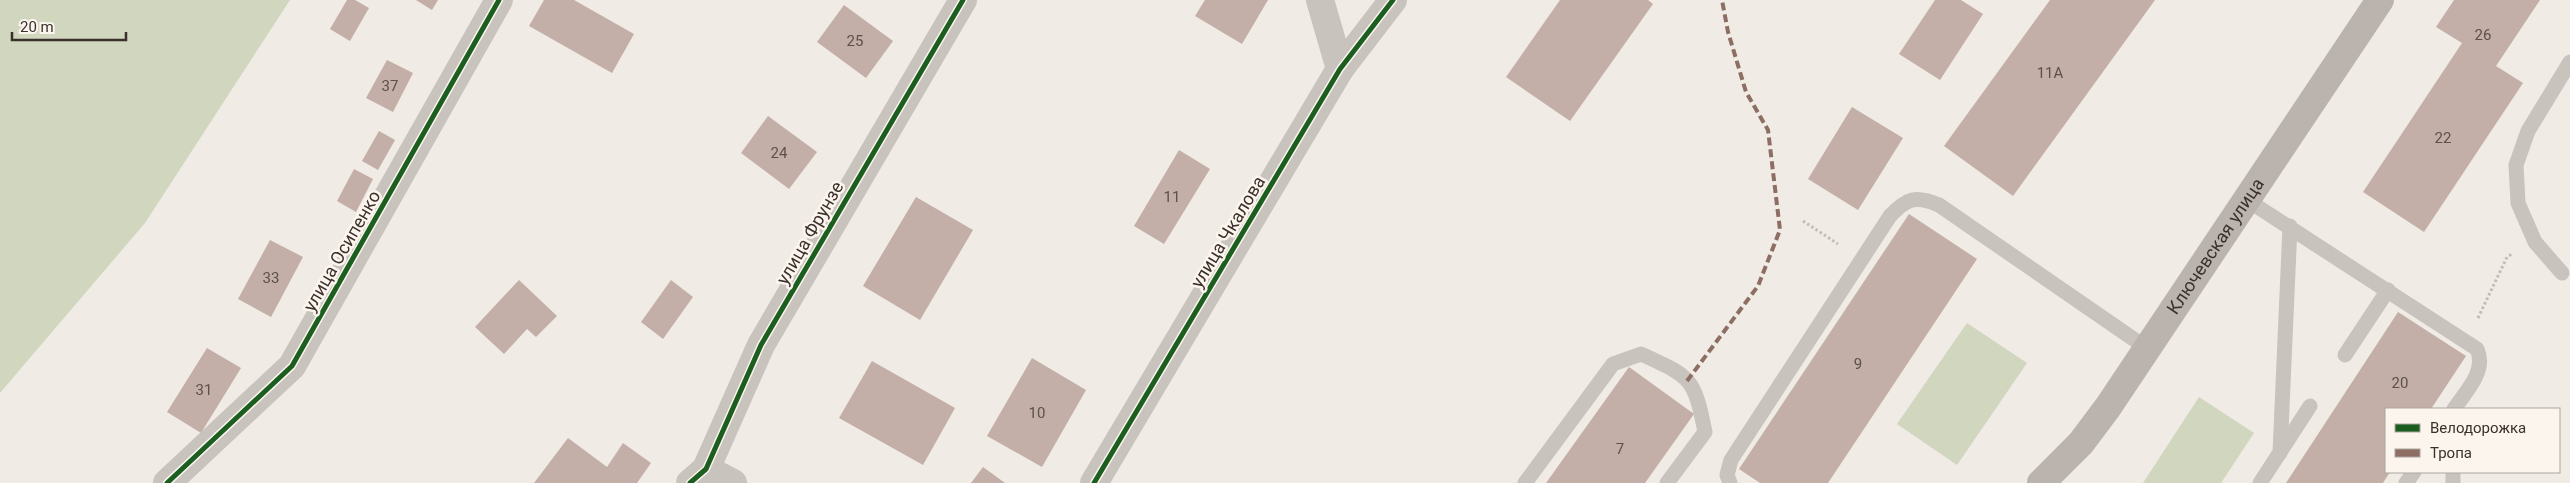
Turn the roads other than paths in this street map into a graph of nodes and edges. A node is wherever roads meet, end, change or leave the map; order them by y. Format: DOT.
graph roads {
  1 [pos="499,0"];
  2 [pos="963,0"];
  3 [pos="1320,0"];
  4 [pos="1393,0"];
  5 [pos="2380,0"];
  6 [pos="2570,62"];
  7 [pos="1340,69"];
  8 [pos="2247,200"];
  9 [pos="2290,226"];
  10 [pos="2562,274"];
  11 [pos="2388,290"];
  12 [pos="2148,349"];
  13 [pos="2345,355"];
  14 [pos="2310,406"];
  15 [pos="2455,408"];
  16 [pos="2280,453"];
  17 [pos="698,476"];
  18 [pos="167,483"];
  19 [pos="733,483"];
  20 [pos="1094,483"];
  21 [pos="1525,483"];
  22 [pos="1667,483"];
  23 [pos="1730,483"];
  24 [pos="2041,483"];
  25 [pos="2260,483"];
  1 -- 18 [label="street, улица Осипенко"];
  2 -- 17 [label="street, улица Фрунзе"];
  3 -- 7 [label="street"];
  4 -- 7 [label="street, улица Чкалова"];
  5 -- 8 [label="main road, Ключевская улица"];
  6 -- 10 [label="lane"];
  7 -- 20 [label="street, улица Чкалова"];
  8 -- 9 [label="lane"];
  8 -- 12 [label="main road, Ключевская улица"];
  9 -- 11 [label="lane"];
  9 -- 16 [label="lane"];
  11 -- 13 [label="lane"];
  11 -- 15 [label="lane"];
  12 -- 23 [label="lane"];
  12 -- 24 [label="main road, Ключевская улица"];
  14 -- 16 [label="lane"];
  16 -- 25 [label="lane"];
  17 -- 19 [label="street"];
  21 -- 22 [label="lane"];
}
